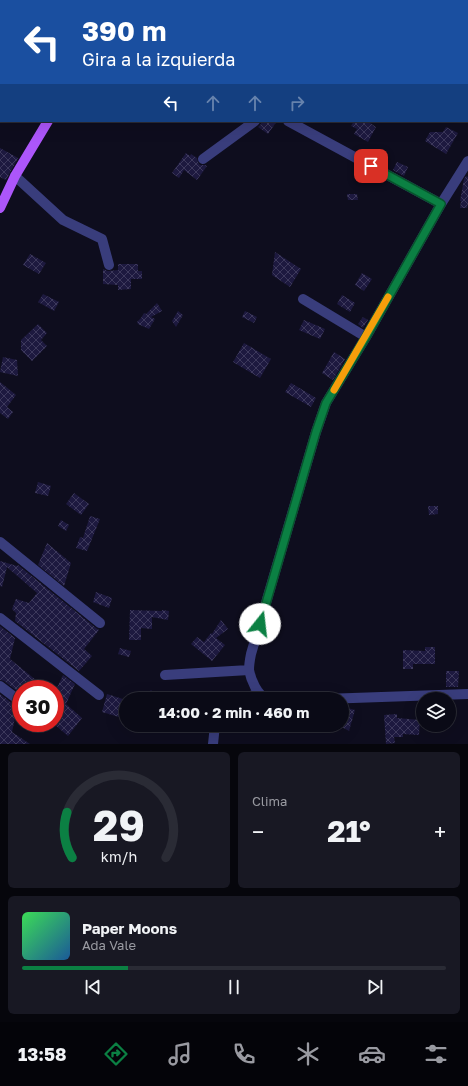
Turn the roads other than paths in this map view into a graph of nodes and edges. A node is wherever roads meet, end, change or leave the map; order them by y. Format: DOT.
graph roads {
  1 [pos="47,122"];
  2 [pos="254,122"];
  3 [pos="290,122"];
  4 [pos="204,159"];
  5 [pos="468,161"];
  6 [pos="15,176"];
  7 [pos="441,204"];
  8 [pos="0,208"];
  9 [pos="109,265"];
  10 [pos="303,299"];
  11 [pos="366,337"];
  12 [pos="0,542"];
  13 [pos="0,618"];
  14 [pos="100,623"];
  15 [pos="249,670"];
  16 [pos="165,675"];
  17 [pos="0,686"];
  18 [pos="258,692"];
  19 [pos="468,694"];
  20 [pos="12,695"];
  21 [pos="99,695"];
  22 [pos="349,698"];
  23 [pos="215,732"];
  24 [pos="213,744"];
  1 -- 6 [label="main road"];
  2 -- 4 [label="street"];
  3 -- 7 [label="street"];
  5 -- 7 [label="street"];
  6 -- 8 [label="main road"];
  6 -- 9 [label="street"];
  7 -- 11 [label="street"];
  10 -- 11 [label="street"];
  11 -- 15 [label="street"];
  12 -- 14 [label="street"];
  13 -- 21 [label="street"];
  15 -- 16 [label="street"];
  15 -- 18 [label="street"];
  17 -- 20 [label="street"];
  19 -- 22 [label="street"];
  23 -- 24 [label="street"];
}
